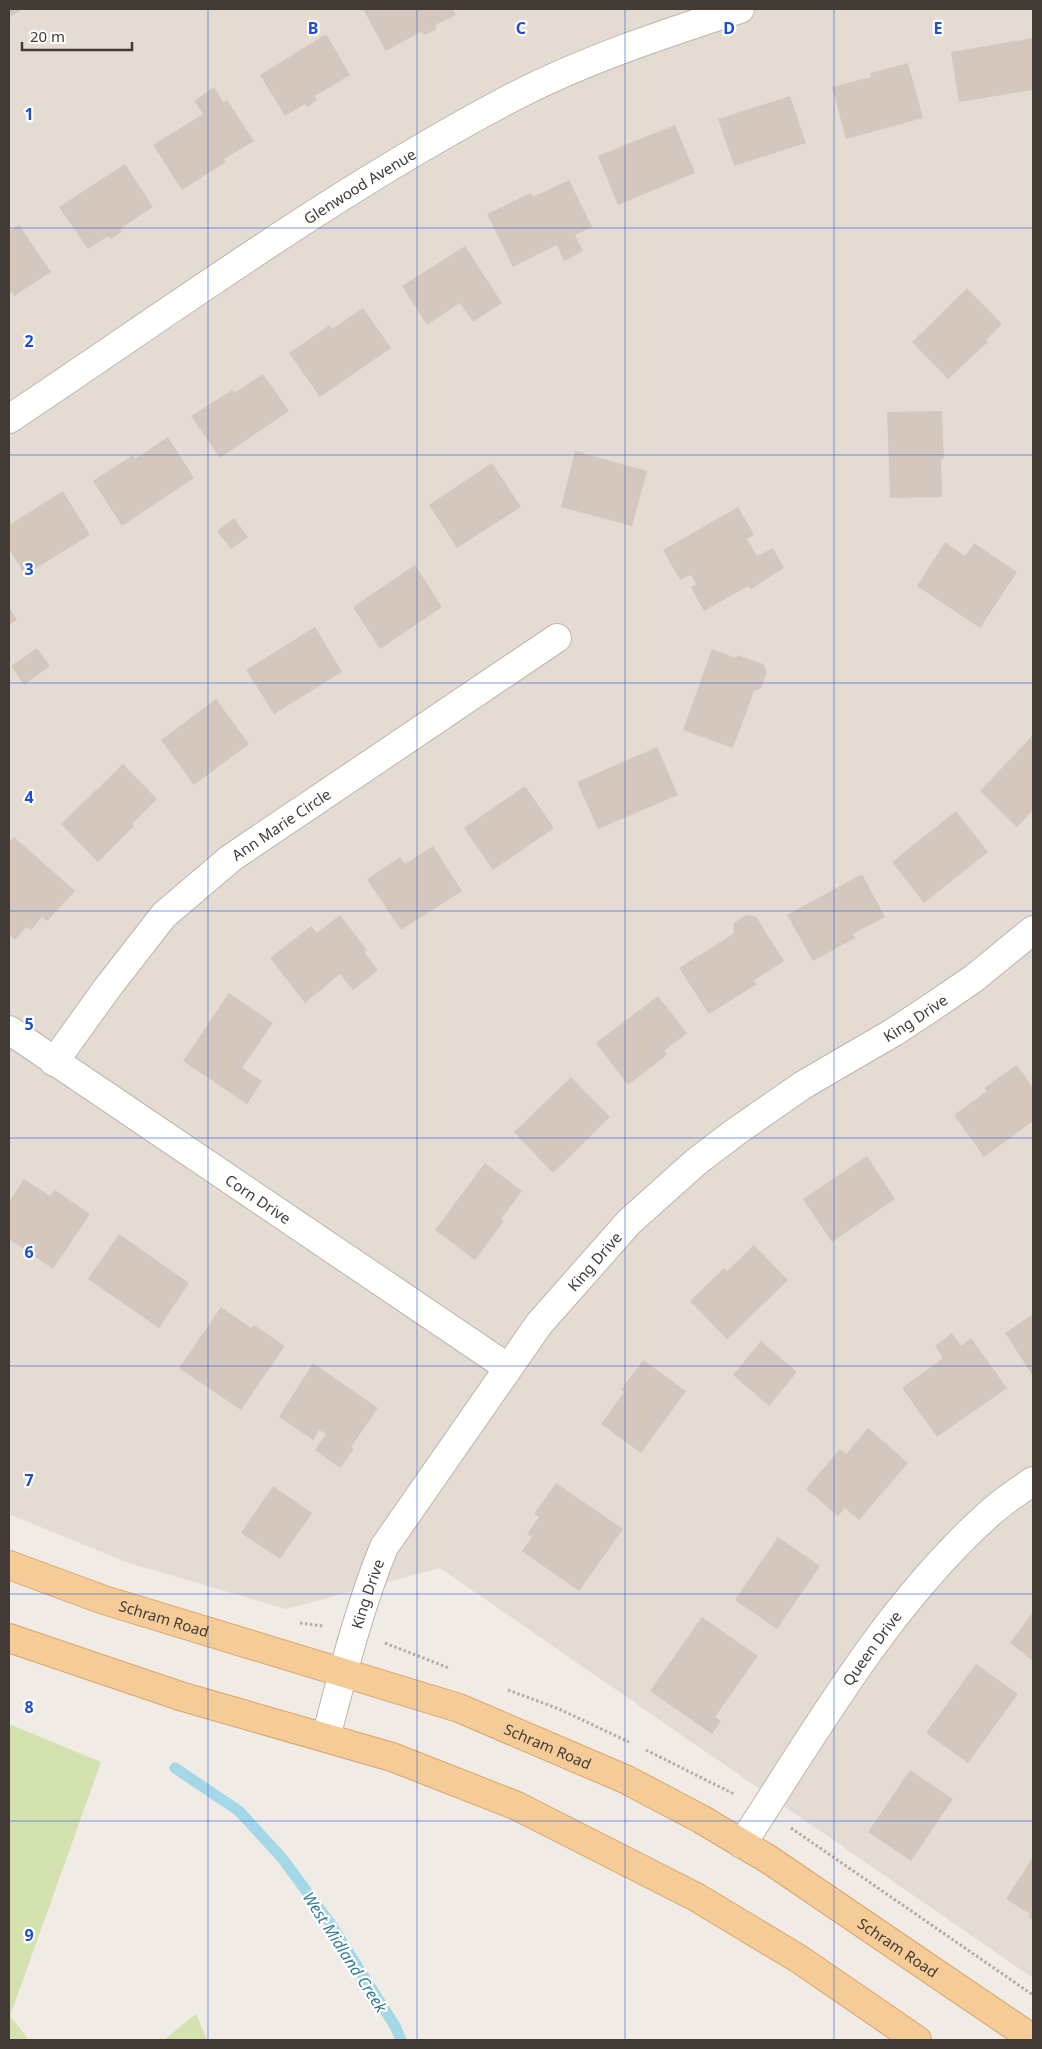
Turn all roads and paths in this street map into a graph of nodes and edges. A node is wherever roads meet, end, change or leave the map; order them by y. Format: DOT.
graph roads {
  1 [pos="740,9"];
  2 [pos="9,419"];
  3 [pos="557,638"];
  4 [pos="1033,930"];
  5 [pos="9,1030"];
  6 [pos="54,1062"];
  7 [pos="507,1367"];
  8 [pos="1033,1481"];
  9 [pos="9,1566"];
  10 [pos="9,1638"];
  11 [pos="344,1671"];
  12 [pos="326,1737"];
  13 [pos="742,1844"];
  14 [pos="1033,2039"];
  15 [pos="917,2040"];
  1 -- 2 [label="street, Glenwood Avenue"];
  3 -- 6 [label="street, Ann Marie Circle"];
  4 -- 7 [label="street, King Drive"];
  5 -- 6 [label="street, Corn Drive"];
  6 -- 7 [label="street, Corn Drive"];
  7 -- 11 [label="street, King Drive"];
  8 -- 13 [label="street, Queen Drive"];
  9 -- 11 [label="main road, Schram Road"];
  10 -- 12 [label="main road"];
  11 -- 12 [label="street, King Drive"];
  11 -- 13 [label="main road, Schram Road"];
  12 -- 15 [label="main road"];
  13 -- 14 [label="main road, Schram Road"];
}
